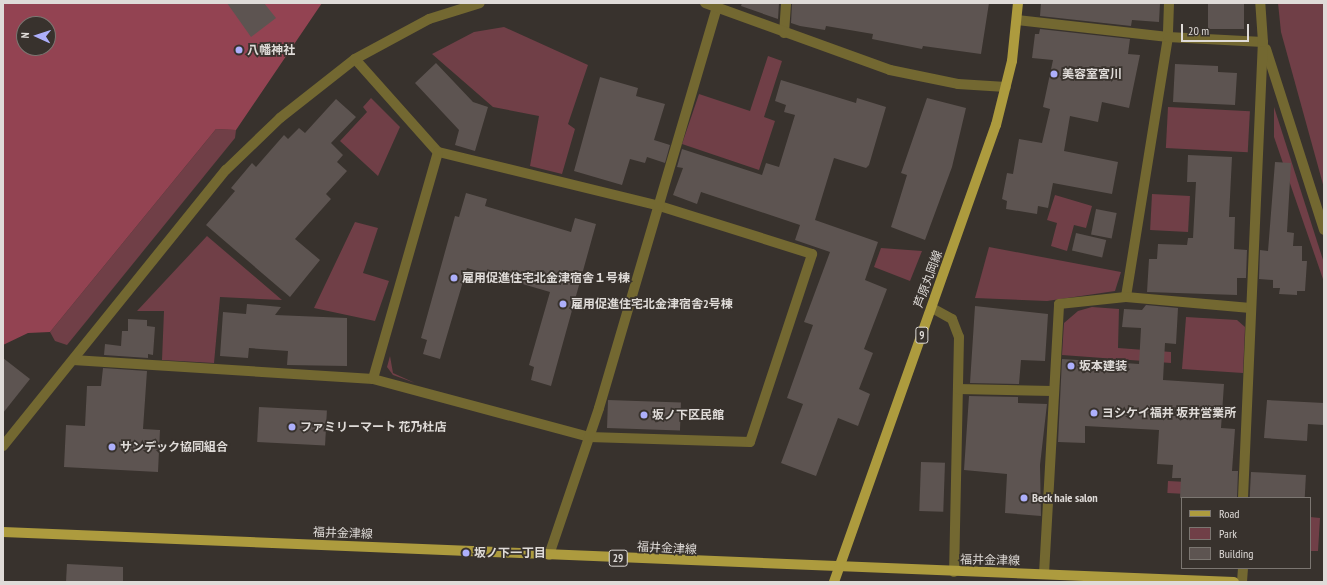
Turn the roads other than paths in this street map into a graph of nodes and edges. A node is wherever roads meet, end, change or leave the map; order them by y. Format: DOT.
graph roads {
  1 [pos="480,3"];
  2 [pos="705,3"];
  3 [pos="786,3"];
  4 [pos="1018,3"];
  5 [pos="1169,3"];
  6 [pos="1260,3"];
  7 [pos="717,8"];
  8 [pos="1017,20"];
  9 [pos="784,33"];
  10 [pos="1168,37"];
  11 [pos="1263,42"];
  12 [pos="355,59"];
  13 [pos="1006,87"];
  14 [pos="438,152"];
  15 [pos="660,206"];
  16 [pos="1324,230"];
  17 [pos="1126,297"];
  18 [pos="932,308"];
  19 [pos="1252,308"];
  20 [pos="73,360"];
  21 [pos="373,379"];
  22 [pos="958,389"];
  23 [pos="1052,391"];
  24 [pos="589,437"];
  25 [pos="3,446"];
  26 [pos="1243,497"];
  27 [pos="3,532"];
  28 [pos="549,555"];
  29 [pos="839,568"];
  30 [pos="1242,569"];
  31 [pos="954,572"];
  32 [pos="1044,574"];
  33 [pos="834,582"];
  34 [pos="1234,582"];
  35 [pos="1242,582"];
  1 -- 12 [label="street"];
  2 -- 7 [label="street"];
  3 -- 9 [label="street"];
  4 -- 8 [label="main road, 芦原丸岡線 / 9"];
  5 -- 10 [label="street"];
  6 -- 11 [label="street"];
  7 -- 9 [label="street"];
  7 -- 15 [label="street"];
  8 -- 10 [label="street"];
  8 -- 13 [label="main road, 芦原丸岡線 / 9"];
  9 -- 13 [label="street"];
  10 -- 11 [label="street"];
  10 -- 17 [label="street"];
  11 -- 16 [label="street"];
  11 -- 19 [label="street"];
  12 -- 14 [label="street"];
  12 -- 20 [label="street"];
  13 -- 18 [label="main road, 芦原丸岡線 / 9"];
  14 -- 15 [label="street"];
  14 -- 21 [label="street"];
  15 -- 24 [label="street"];
  15 -- 24 [label="street"];
  17 -- 19 [label="street"];
  17 -- 23 [label="street"];
  18 -- 22 [label="street"];
  18 -- 29 [label="main road, 芦原丸岡線 / 9"];
  19 -- 26 [label="street"];
  20 -- 21 [label="street"];
  20 -- 25 [label="street"];
  21 -- 24 [label="street"];
  22 -- 23 [label="street"];
  22 -- 31 [label="street"];
  23 -- 32 [label="street"];
  24 -- 28 [label="street"];
  27 -- 28 [label="main road, 福井金津線 / 29"];
  28 -- 29 [label="main road, 福井金津線 / 29"];
  29 -- 31 [label="main road, 福井金津線 / 29"];
  29 -- 33 [label="main road, 芦原丸岡線 / 9"];
  30 -- 35 [label="street"];
  31 -- 32 [label="main road, 福井金津線 / 29"];
  32 -- 34 [label="main road, 福井金津線 / 29"];
}
